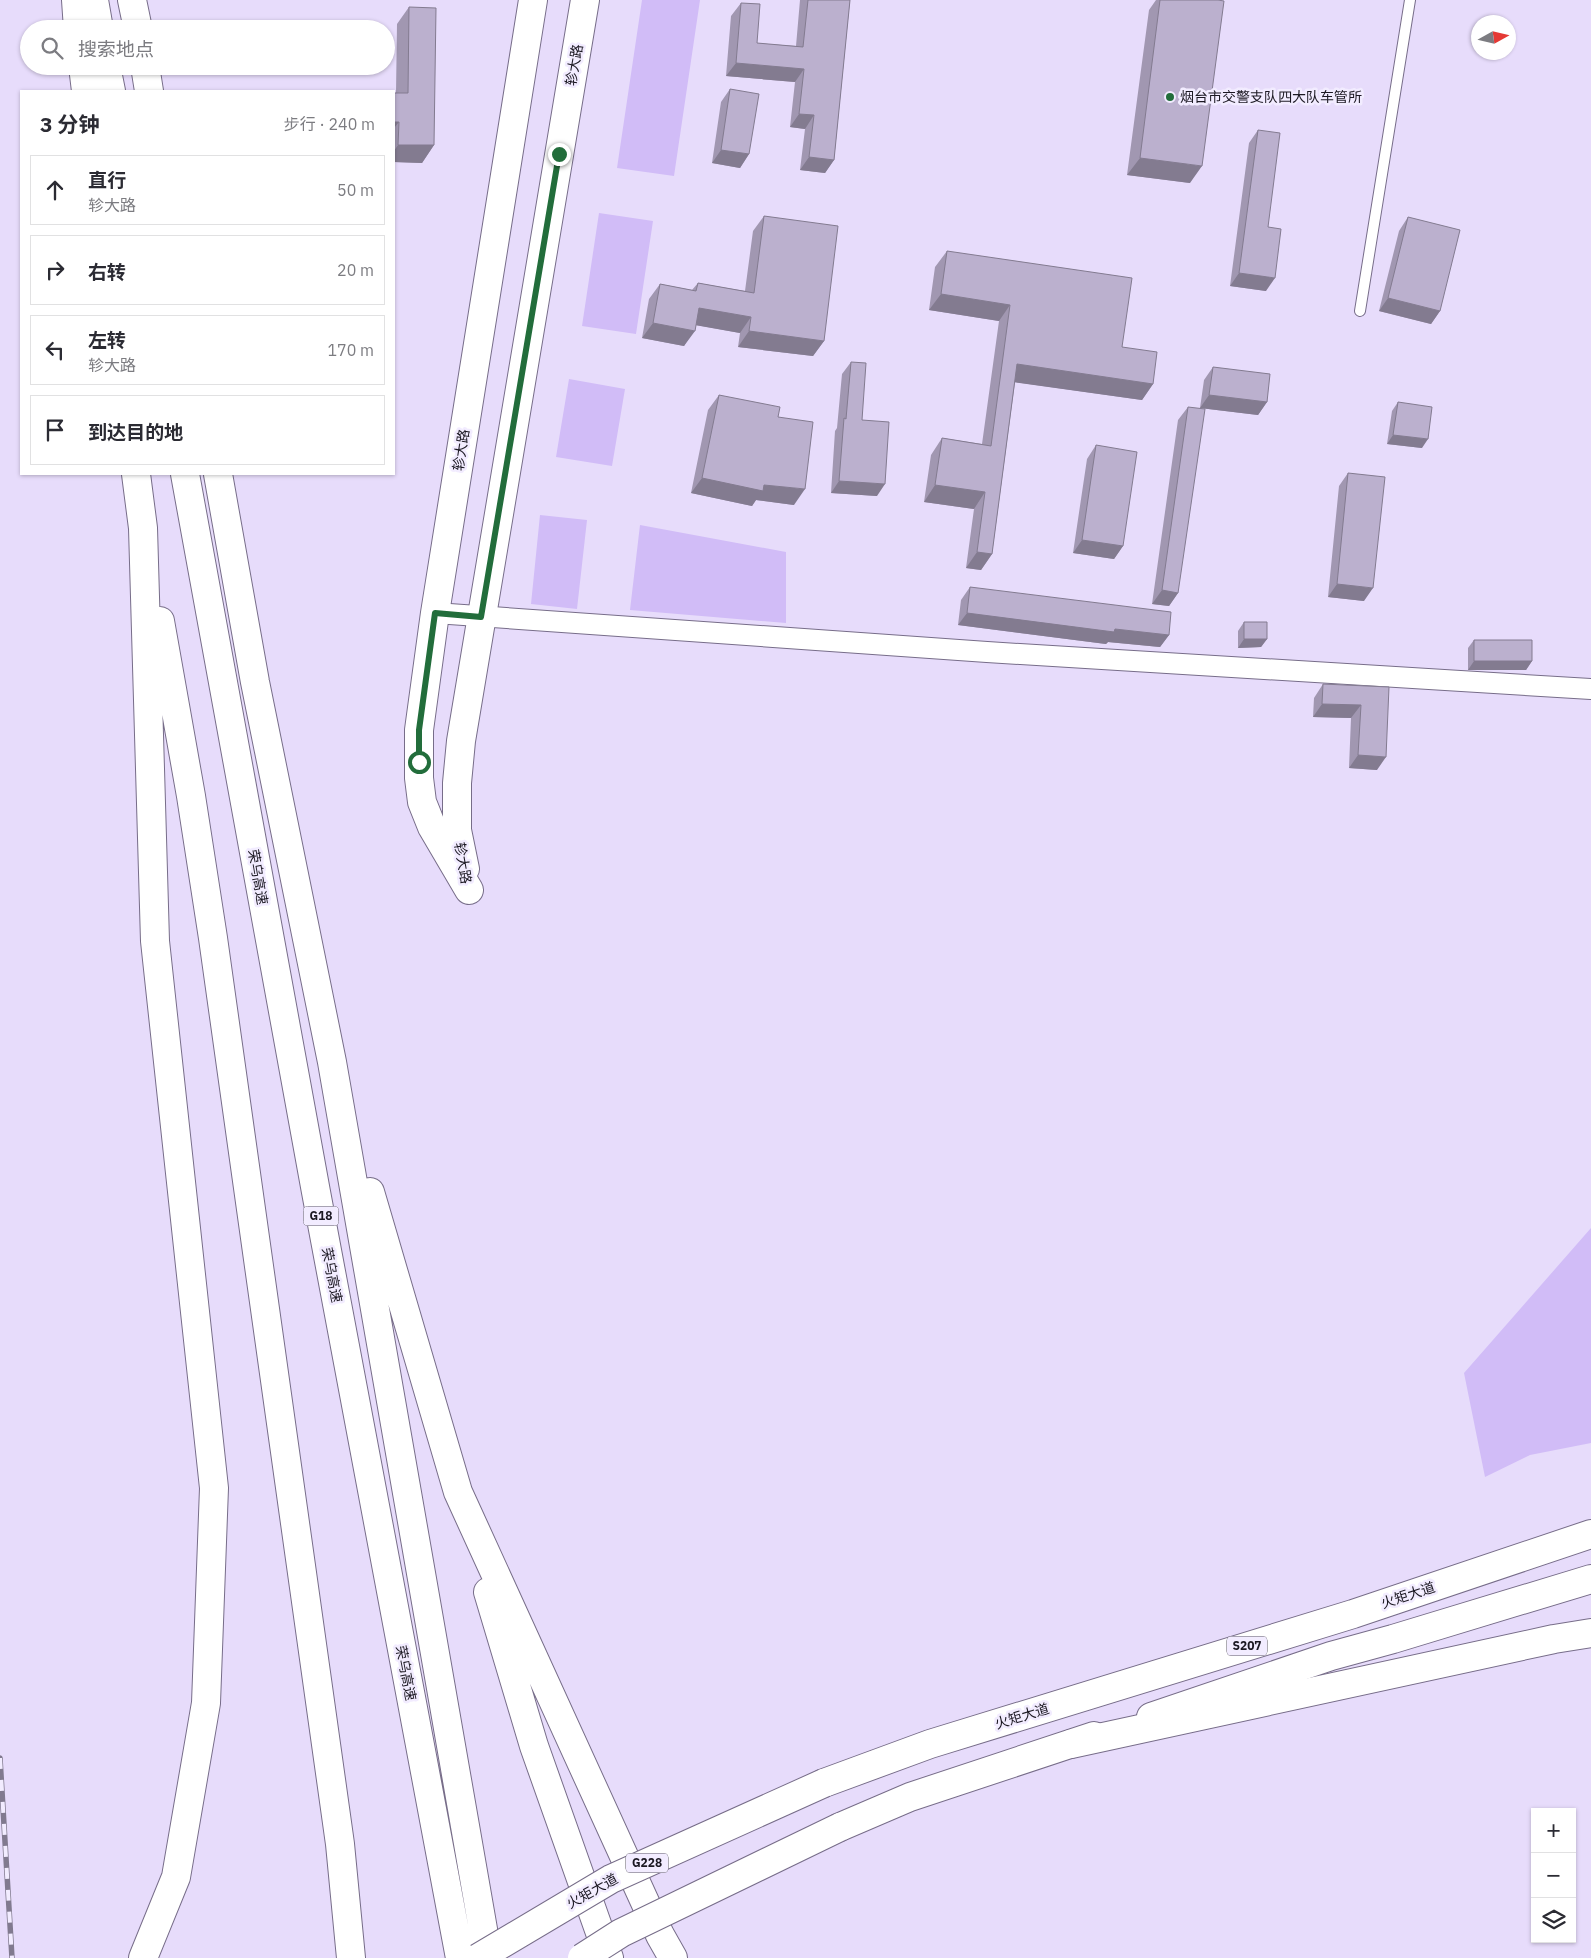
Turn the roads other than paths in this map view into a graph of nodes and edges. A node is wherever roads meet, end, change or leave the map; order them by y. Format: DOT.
graph roads {
  1 [pos="76,0"];
  2 [pos="94,0"];
  3 [pos="132,0"];
  4 [pos="533,0"];
  5 [pos="585,0"];
  6 [pos="1410,0"];
  7 [pos="77,20"];
  8 [pos="97,20"];
  9 [pos="136,20"];
  10 [pos="84,75"];
  11 [pos="108,75"];
  12 [pos="147,75"];
  13 [pos="86,90"];
  14 [pos="111,90"];
  15 [pos="150,90"];
  16 [pos="1360,311"];
  17 [pos="136,475"];
  18 [pos="184,475"];
  19 [pos="218,475"];
  20 [pos="143,528"];
  21 [pos="435,613"];
  22 [pos="481,617"];
  23 [pos="1591,689"];
  24 [pos="332,1062"];
  25 [pos="458,1492"];
  26 [pos="1591,1534"];
  27 [pos="1591,1579"];
  28 [pos="1591,1633"];
  29 [pos="1071,1744"];
  30 [pos="902,1756"];
  31 [pos="143,1958"];
  32 [pos="351,1958"];
  33 [pos="460,1958"];
  34 [pos="478,1958"];
  35 [pos="488,1958"];
  36 [pos="582,1958"];
  37 [pos="609,1958"];
  38 [pos="673,1958"];
  1 -- 7 [label="main road"];
  2 -- 8 [label="main road"];
  3 -- 9 [label="main road"];
  4 -- 21 [label="main road, 轸大路"];
  5 -- 22 [label="main road, 轸大路"];
  6 -- 16 [label="lane"];
  10 -- 13 [label="main road"];
  11 -- 14 [label="main road"];
  12 -- 15 [label="main road"];
  17 -- 20 [label="main road"];
  18 -- 33 [label="main road, 荣乌高速 / G18"];
  19 -- 24 [label="main road, G18"];
  20 -- 31 [label="main road"];
  20 -- 32 [label="main road"];
  21 -- 22 [label="street"];
  21 -- 22 [label="main road, 轸大路"];
  22 -- 23 [label="street"];
  24 -- 25 [label="main road"];
  24 -- 35 [label="main road, G18"];
  25 -- 37 [label="main road"];
  25 -- 38 [label="main road"];
  26 -- 30 [label="main road, 火矩大道 / S207"];
  27 -- 29 [label="main road"];
  28 -- 29 [label="main road"];
  29 -- 36 [label="main road, bridge"];
  30 -- 34 [label="main road, 火矩大道 / G228, bridge"];
}
